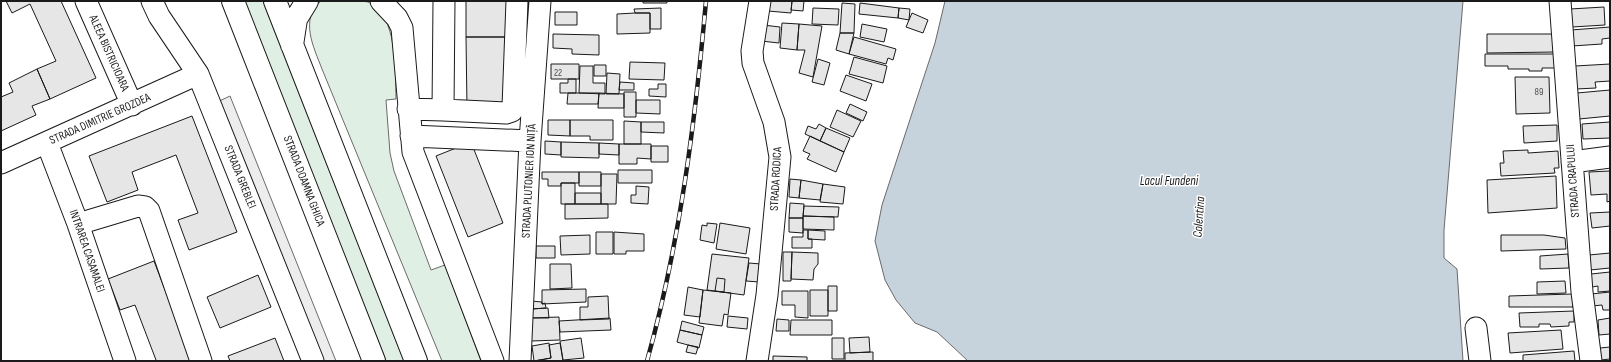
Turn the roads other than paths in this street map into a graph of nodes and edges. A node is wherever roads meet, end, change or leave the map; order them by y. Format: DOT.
graph roads {
  1 [pos="86,1"];
  2 [pos="152,1"];
  3 [pos="233,1"];
  4 [pos="275,1"];
  5 [pos="307,1"];
  6 [pos="382,1"];
  7 [pos="444,1"];
  8 [pos="517,1"];
  9 [pos="540,1"];
  10 [pos="760,1"];
  11 [pos="1560,1"];
  12 [pos="292,45"];
  13 [pos="198,74"];
  14 [pos="132,105"];
  15 [pos="408,109"];
  16 [pos="443,110"];
  17 [pos="411,136"];
  18 [pos="530,140"];
  19 [pos="47,143"];
  20 [pos="1610,157"];
  21 [pos="1572,162"];
  22 [pos="1,163"];
  23 [pos="78,224"];
  24 [pos="1476,328"];
  25 [pos="125,361"];
  26 [pos="201,361"];
  27 [pos="314,361"];
  28 [pos="374,361"];
  29 [pos="416,361"];
  30 [pos="493,361"];
  31 [pos="520,361"];
  32 [pos="757,361"];
  33 [pos="1480,361"];
  34 [pos="1591,361"];
  1 -- 14 [label="street, ALEEA BISTRICIOARA"];
  2 -- 13 [label="street, STRADA GREBLEI"];
  3 -- 28 [label="main road, STRADA DOAMNA GHICA"];
  4 -- 12 [label="main road"];
  5 -- 12 [label="main road"];
  6 -- 15 [label="street"];
  7 -- 16 [label="street"];
  8 -- 16 [label="street"];
  9 -- 18 [label="street, STRADA PLUTONIER ION NIȚĂ"];
  10 -- 32 [label="street, STRADA RODICA"];
  11 -- 21 [label="street, STRADA CRAPULUI"];
  12 -- 29 [label="main road"];
  13 -- 14 [label="street, STRADA DIMITRIE GROZDEA"];
  13 -- 27 [label="street, STRADA GREBLEI"];
  14 -- 19 [label="street, STRADA DIMITRIE GROZDEA"];
  15 -- 16 [label="street"];
  15 -- 17 [label="street"];
  17 -- 18 [label="street"];
  17 -- 30 [label="street"];
  18 -- 31 [label="street, STRADA PLUTONIER ION NIȚĂ"];
  19 -- 22 [label="street, STRADA DIMITRIE GROZDEA"];
  19 -- 23 [label="street, INTRAREA CASAMALEI"];
  20 -- 21 [label="street"];
  21 -- 34 [label="street, STRADA CRAPULUI"];
  23 -- 25 [label="street, INTRAREA CASAMALEI"];
  23 -- 26 [label="street"];
  24 -- 33 [label="street"];
}
